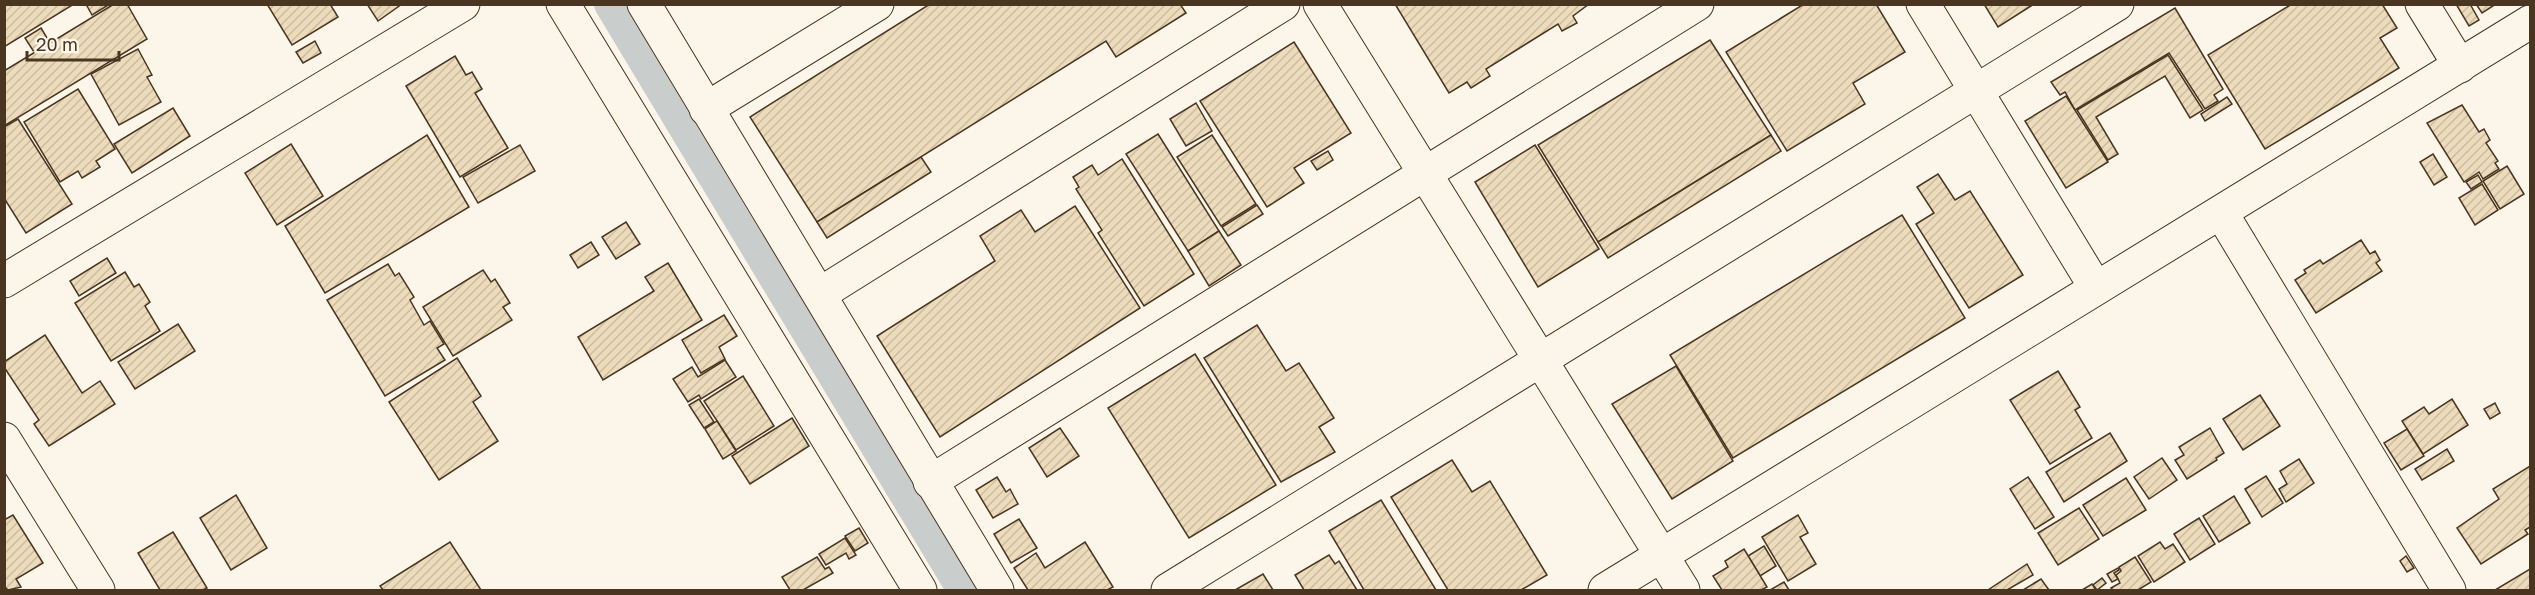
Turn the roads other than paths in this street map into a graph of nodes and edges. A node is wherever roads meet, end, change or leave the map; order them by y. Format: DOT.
graph roads {
  1 [pos="463,4"];
  2 [pos="563,4"];
  3 [pos="644,4"];
  4 [pos="877,4"];
  5 [pos="1283,4"];
  6 [pos="1320,4"];
  7 [pos="1697,4"];
  8 [pos="1923,4"];
  9 [pos="2117,4"];
  10 [pos="2422,4"];
  11 [pos="2530,22"];
  12 [pos="2460,66"];
  13 [pos="1977,91"];
  14 [pos="706,109"];
  15 [pos="1425,174"];
  16 [pos="2222,214"];
  17 [pos="4,281"];
  18 [pos="2096,288"];
  19 [pos="820,294"];
  20 [pos="1541,360"];
  21 [pos="4,439"];
  22 [pos="930,482"];
  23 [pos="1661,555"];
  24 [pos="98,591"];
  25 [pos="920,591"];
  26 [pos="997,591"];
  27 [pos="1168,591"];
  28 [pos="1605,591"];
  29 [pos="1683,591"];
  30 [pos="2449,591"];
  1 -- 17 [label="street"];
  2 -- 25 [label="street"];
  3 -- 14 [label="street"];
  4 -- 14 [label="street"];
  5 -- 19 [label="street"];
  6 -- 15 [label="street"];
  7 -- 15 [label="street"];
  8 -- 13 [label="street"];
  9 -- 13 [label="street"];
  10 -- 12 [label="street"];
  11 -- 12 [label="street"];
  12 -- 16 [label="street"];
  13 -- 18 [label="street"];
  13 -- 20 [label="street"];
  14 -- 19 [label="street"];
  15 -- 20 [label="street"];
  15 -- 22 [label="street"];
  16 -- 18 [label="street"];
  16 -- 30 [label="street"];
  18 -- 23 [label="street"];
  19 -- 22 [label="street"];
  20 -- 23 [label="street"];
  20 -- 27 [label="street"];
  21 -- 24 [label="street"];
  22 -- 26 [label="street"];
  23 -- 28 [label="street"];
  23 -- 29 [label="street"];
}
